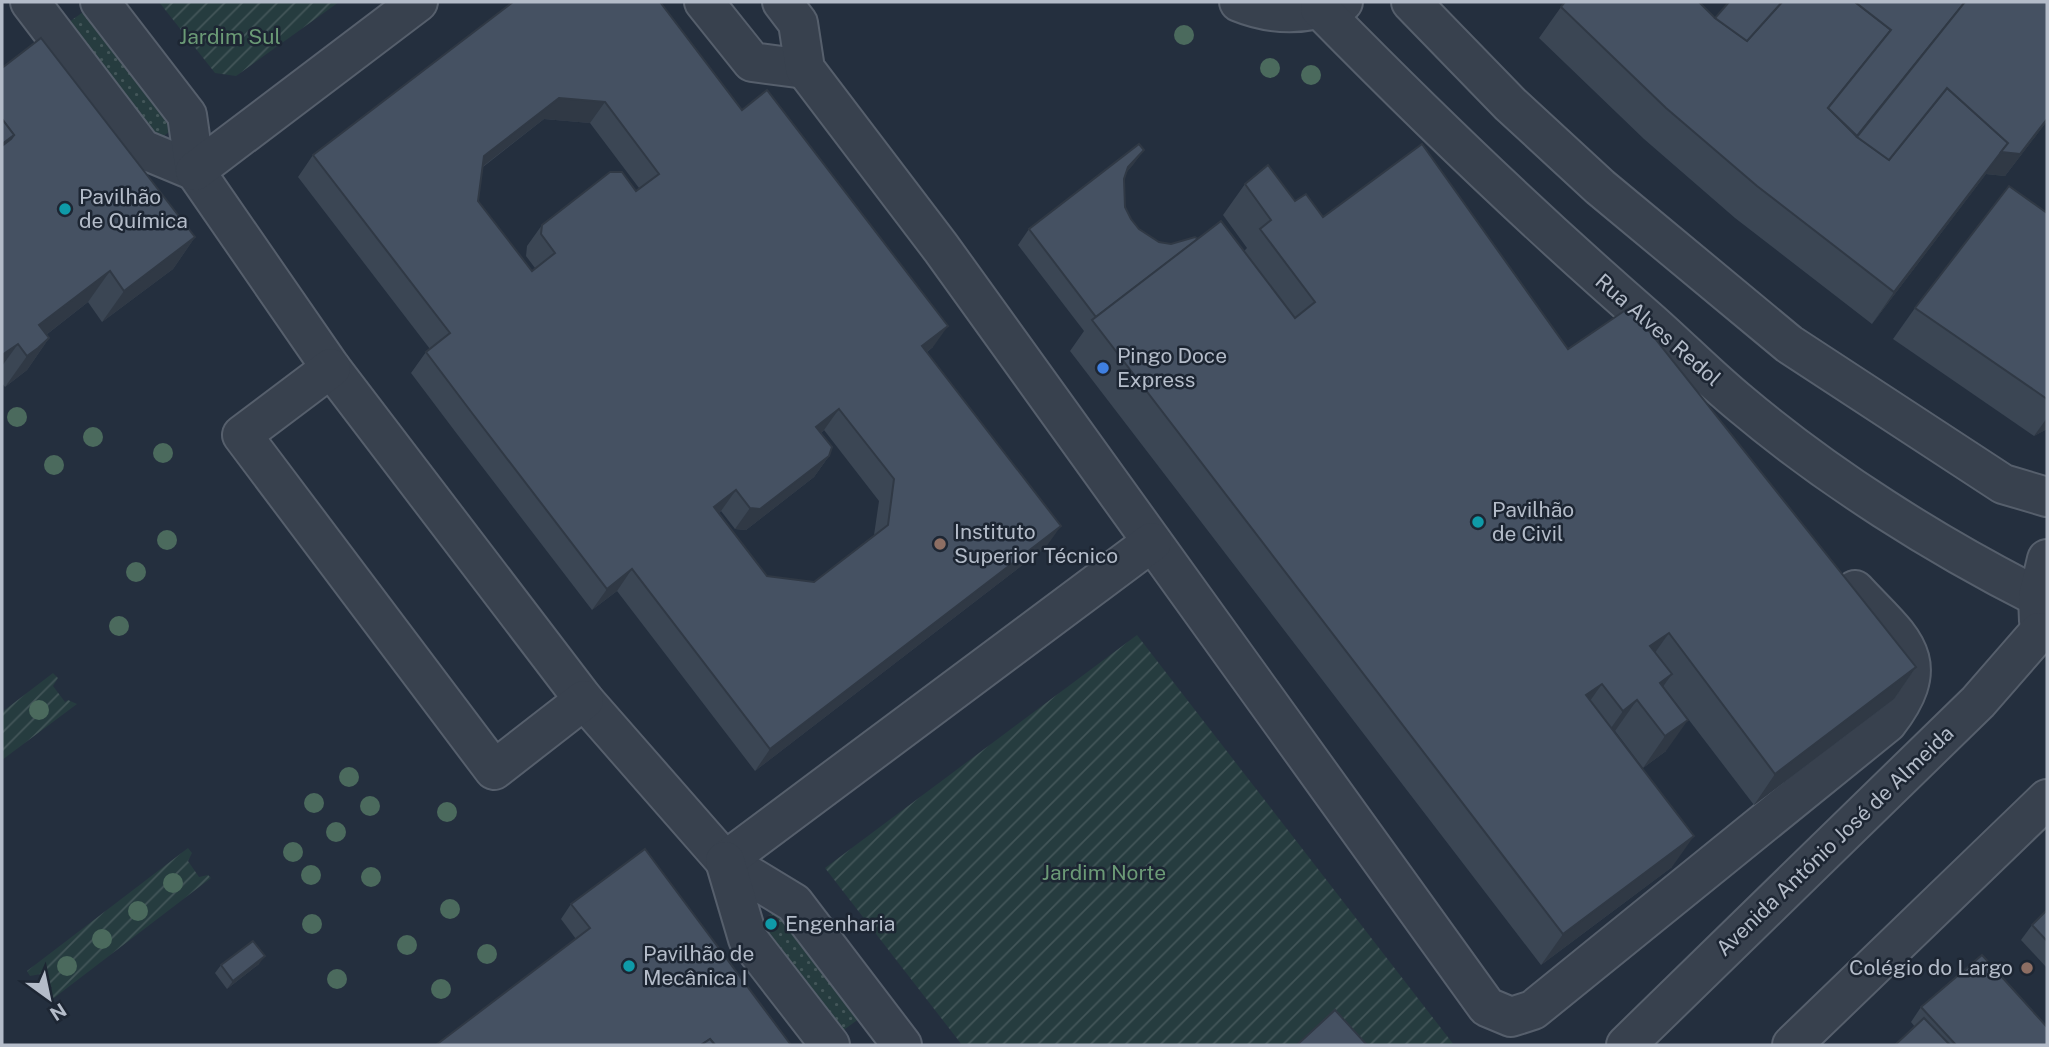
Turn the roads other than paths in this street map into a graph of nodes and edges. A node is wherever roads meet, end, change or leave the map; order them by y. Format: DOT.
graph roads {
  1 [pos="30,2"];
  2 [pos="100,2"];
  3 [pos="418,2"];
  4 [pos="704,2"];
  5 [pos="782,2"];
  6 [pos="1239,2"];
  7 [pos="1411,2"];
  8 [pos="1331,5"];
  9 [pos="805,69"];
  10 [pos="195,171"];
  11 [pos="331,368"];
  12 [pos="2047,497"];
  13 [pos="1152,542"];
  14 [pos="2047,559"];
  15 [pos="1855,590"];
  16 [pos="2041,627"];
  17 [pos="584,700"];
  18 [pos="2047,799"];
  19 [pos="725,861"];
  20 [pos="830,1045"];
  21 [pos="902,1045"];
  22 [pos="1626,1045"];
  23 [pos="1792,1045"];
  1 -- 10 [label="street"];
  2 -- 10 [label="street"];
  3 -- 10 [label="street"];
  4 -- 9 [label="street"];
  5 -- 9 [label="street"];
  6 -- 8 [label="street"];
  7 -- 12 [label="street"];
  8 -- 16 [label="street, Rua Alves Redol"];
  9 -- 13 [label="street"];
  10 -- 11 [label="street"];
  11 -- 17 [label="street"];
  11 -- 17 [label="street"];
  13 -- 15 [label="street"];
  13 -- 19 [label="street"];
  14 -- 16 [label="street"];
  16 -- 22 [label="street, Avenida António José de Almeida"];
  17 -- 19 [label="street"];
  18 -- 23 [label="street"];
  19 -- 20 [label="street"];
  19 -- 21 [label="street"];
}
